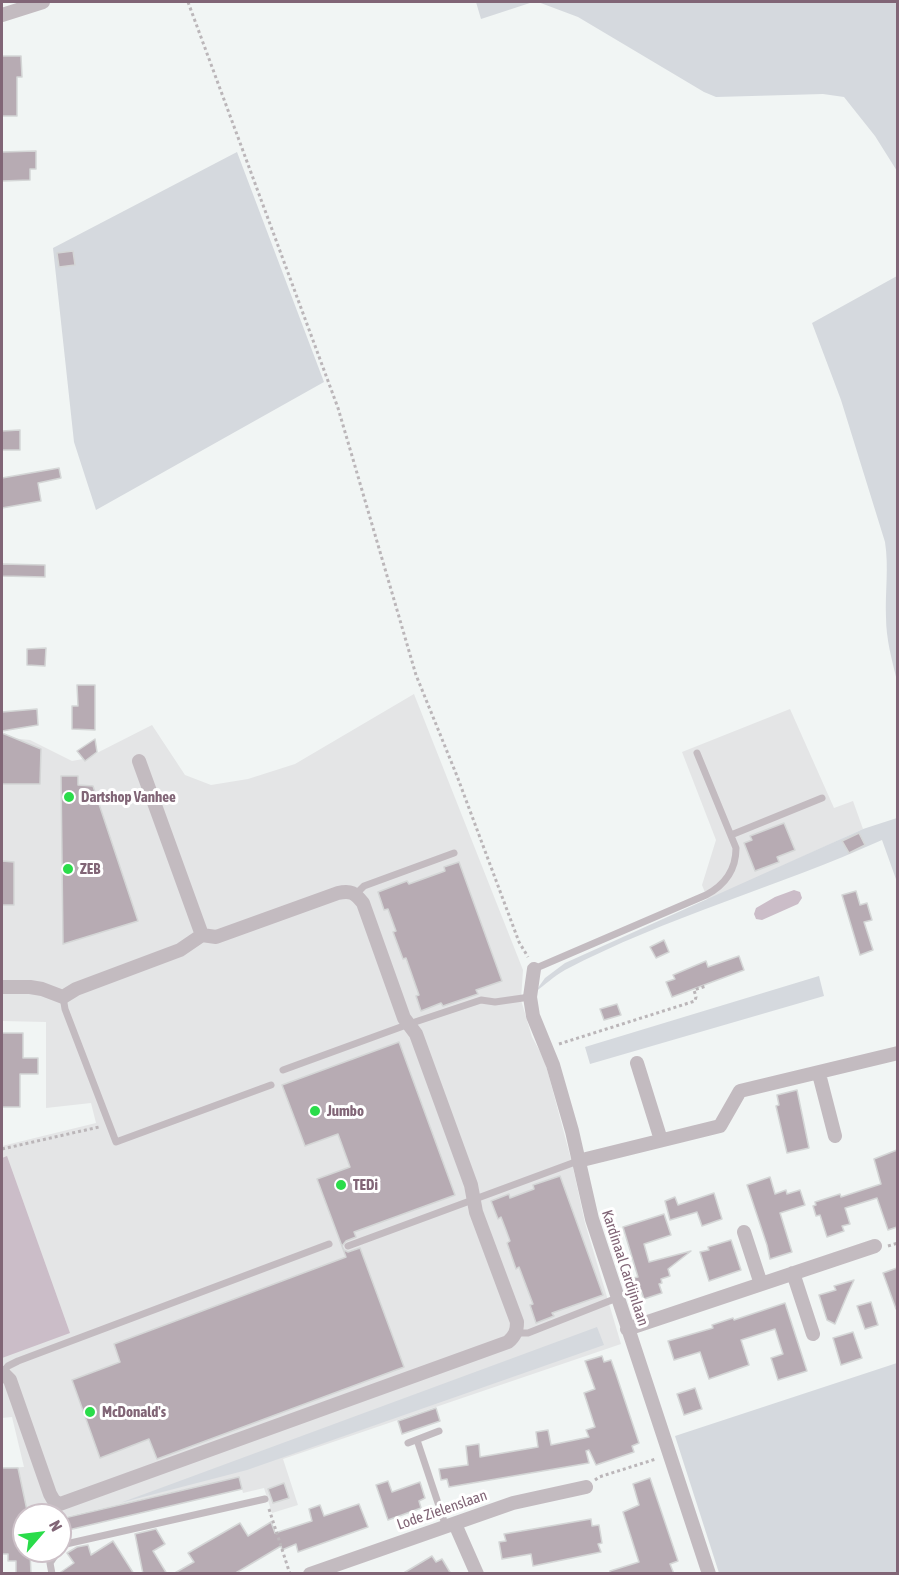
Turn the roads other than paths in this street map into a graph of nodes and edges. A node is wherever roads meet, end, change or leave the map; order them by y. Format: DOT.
graph roads {
  1 [pos="43,2"];
  2 [pos="2,15"];
  3 [pos="698,753"];
  4 [pos="139,761"];
  5 [pos="822,798"];
  6 [pos="731,835"];
  7 [pos="454,853"];
  8 [pos="356,894"];
  9 [pos="202,935"];
  10 [pos="534,969"];
  11 [pos="2,987"];
  12 [pos="63,997"];
  13 [pos="530,997"];
  14 [pos="409,1024"];
  15 [pos="897,1053"];
  16 [pos="638,1063"];
  17 [pos="283,1070"];
  18 [pos="819,1074"];
  19 [pos="271,1086"];
  20 [pos="835,1136"];
  21 [pos="661,1140"];
  22 [pos="578,1161"];
  23 [pos="474,1201"];
  24 [pos="744,1232"];
  25 [pos="329,1244"];
  26 [pos="348,1246"];
  27 [pos="875,1246"];
  28 [pos="793,1273"];
  29 [pos="761,1284"];
  30 [pos="617,1298"];
  31 [pos="627,1329"];
  32 [pos="516,1333"];
  33 [pos="813,1334"];
  34 [pos="2,1373"];
  35 [pos="439,1431"];
  36 [pos="417,1440"];
  37 [pos="408,1443"];
  38 [pos="586,1487"];
  39 [pos="265,1499"];
  40 [pos="451,1525"];
  41 [pos="72,1543"];
  42 [pos="310,1574"];
  43 [pos="477,1574"];
  44 [pos="709,1574"];
  1 -- 2 [label="street"];
  3 -- 6 [label="lane"];
  4 -- 9 [label="street"];
  5 -- 6 [label="lane"];
  6 -- 10 [label="lane"];
  7 -- 8 [label="lane"];
  8 -- 9 [label="street"];
  8 -- 14 [label="street"];
  9 -- 12 [label="street"];
  10 -- 13 [label="street, Kardinaal Cardijnlaan"];
  11 -- 12 [label="street"];
  12 -- 19 [label="lane"];
  13 -- 14 [label="lane"];
  13 -- 22 [label="street, Kardinaal Cardijnlaan"];
  14 -- 17 [label="lane"];
  14 -- 23 [label="street"];
  15 -- 18 [label="street"];
  16 -- 21 [label="street"];
  18 -- 20 [label="street"];
  18 -- 21 [label="street"];
  21 -- 22 [label="street"];
  22 -- 23 [label="lane"];
  22 -- 30 [label="street, Kardinaal Cardijnlaan"];
  23 -- 26 [label="lane"];
  23 -- 32 [label="street"];
  24 -- 29 [label="street"];
  25 -- 34 [label="lane"];
  27 -- 28 [label="street"];
  28 -- 29 [label="street"];
  28 -- 33 [label="street"];
  29 -- 31 [label="street"];
  30 -- 31 [label="street, Kardinaal Cardijnlaan"];
  30 -- 32 [label="lane"];
  31 -- 44 [label="street, Kardinaal Cardijnlaan"];
  32 -- 34 [label="street"];
  35 -- 36 [label="lane"];
  36 -- 37 [label="lane"];
  36 -- 40 [label="lane"];
  38 -- 40 [label="street, Lode Zielenslaan"];
  39 -- 41 [label="lane"];
  40 -- 42 [label="street, Lode Zielenslaan"];
  40 -- 43 [label="street"];
}
